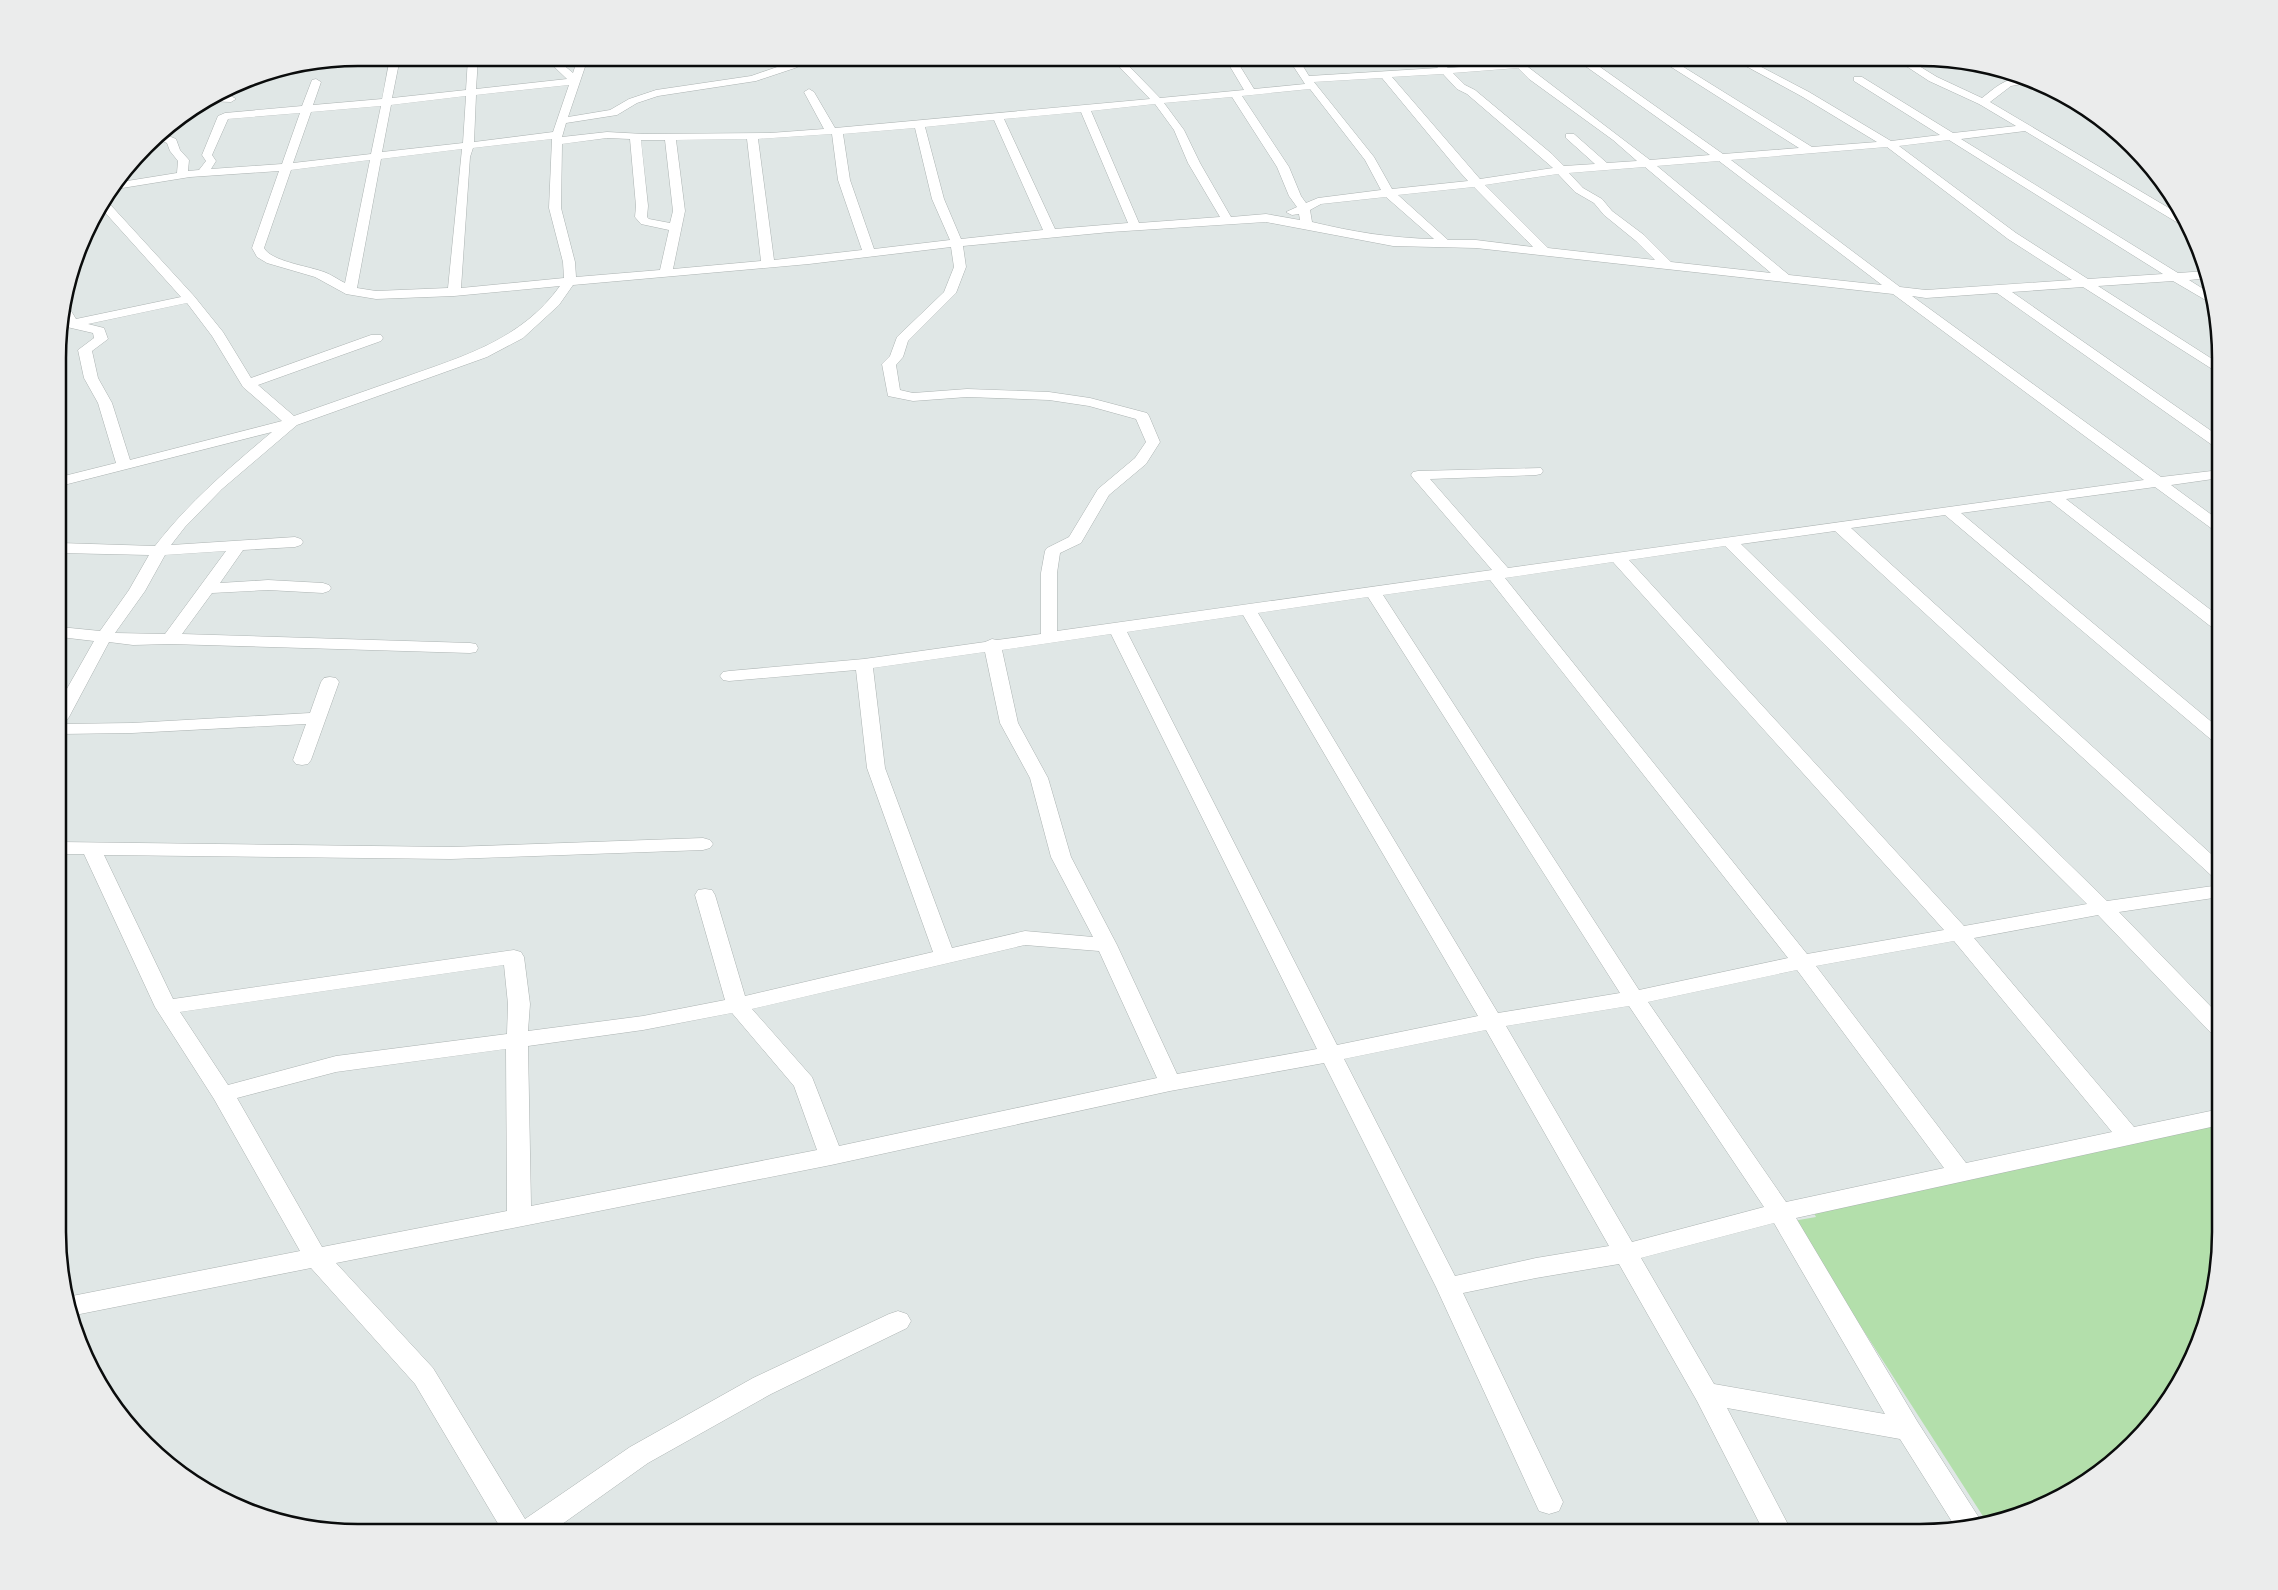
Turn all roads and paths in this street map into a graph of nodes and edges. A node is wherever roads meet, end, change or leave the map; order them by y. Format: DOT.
graph roads {
  1 [pos="394,66"];
  2 [pos="473,66"];
  3 [pos="560,66"];
  4 [pos="580,66"];
  5 [pos="792,66"];
  6 [pos="1124,66"];
  7 [pos="1235,66"];
  8 [pos="1299,66"];
  9 [pos="1440,66"];
  10 [pos="1485,66"];
  11 [pos="1521,66"];
  12 [pos="1592,66"];
  13 [pos="1675,66"];
  14 [pos="1751,66"];
  15 [pos="1912,66"];
  16 [pos="1444,71"];
  17 [pos="1384,74"];
  18 [pos="1858,79"];
  19 [pos="316,82"];
  20 [pos="574,82"];
  21 [pos="1310,82"];
  22 [pos="2014,82"];
  23 [pos="809,92"];
  24 [pos="1251,92"];
  25 [pos="471,93"];
  26 [pos="1235,93"];
  27 [pos="223,99"];
  28 [pos="231,99"];
  29 [pos="387,102"];
  30 [pos="1158,102"];
  31 [pos="1983,102"];
  32 [pos="1085,109"];
  33 [pos="306,110"];
  34 [pos="998,117"];
  35 [pos="561,121"];
  36 [pos="919,124"];
  37 [pos="2027,128"];
  38 [pos="834,131"];
  39 [pos="670,136"];
  40 [pos="1570,136"];
  41 [pos="635,137"];
  42 [pos="752,137"];
  43 [pos="1951,137"];
  44 [pos="557,138"];
  45 [pos="166,139"];
  46 [pos="1889,144"];
  47 [pos="469,145"];
  48 [pos="1810,151"];
  49 [pos="376,156"];
  50 [pos="1723,158"];
  51 [pos="1647,164"];
  52 [pos="286,166"];
  53 [pos="1604,168"];
  54 [pos="1560,170"];
  55 [pos="203,173"];
  56 [pos="182,175"];
  57 [pos="1478,183"];
  58 [pos="122,185"];
  59 [pos="1388,193"];
  60 [pos="108,208"];
  61 [pos="1304,208"];
  62 [pos="2176,217"];
  63 [pos="1266,218"];
  64 [pos="1227,219"];
  65 [pos="1306,224"];
  66 [pos="1135,226"];
  67 [pos="676,228"];
  68 [pos="1051,234"];
  69 [pos="1444,242"];
  70 [pos="957,243"];
  71 [pos="1544,251"];
  72 [pos="869,253"];
  73 [pos="768,264"];
  74 [pos="1666,264"];
  75 [pos="666,272"];
  76 [pos="2200,275"];
  77 [pos="2175,277"];
  78 [pos="1786,279"];
  79 [pos="570,281"];
  80 [pos="2084,283"];
  81 [pos="2000,289"];
  82 [pos="350,291"];
  83 [pos="1897,291"];
  84 [pos="454,292"];
  85 [pos="2205,295"];
  86 [pos="190,299"];
  87 [pos="69,324"];
  88 [pos="68,325"];
  89 [pos="376,338"];
  90 [pos="2212,365"];
  91 [pos="248,384"];
  92 [pos="292,422"];
  93 [pos="2212,438"];
  94 [pos="124,465"];
  95 [pos="1536,470"];
  96 [pos="2212,475"];
  97 [pos="66,480"];
  98 [pos="2156,482"];
  99 [pos="2053,496"];
  100 [pos="1948,510"];
  101 [pos="2212,522"];
  102 [pos="1840,526"];
  103 [pos="295,542"];
  104 [pos="1730,542"];
  105 [pos="239,545"];
  106 [pos="66,548"];
  107 [pos="159,551"];
  108 [pos="1617,557"];
  109 [pos="1499,574"];
  110 [pos="207,588"];
  111 [pos="323,588"];
  112 [pos="1373,592"];
  113 [pos="1248,610"];
  114 [pos="2212,619"];
  115 [pos="1116,627"];
  116 [pos="66,633"];
  117 [pos="1048,636"];
  118 [pos="104,637"];
  119 [pos="170,639"];
  120 [pos="992,644"];
  121 [pos="470,648"];
  122 [pos="864,664"];
  123 [pos="729,676"];
  124 [pos="330,682"];
  125 [pos="66,706"];
  126 [pos="317,718"];
  127 [pos="66,729"];
  128 [pos="2212,731"];
  129 [pos="302,760"];
  130 [pos="703,844"];
  131 [pos="66,848"];
  132 [pos="92,850"];
  133 [pos="2212,866"];
  134 [pos="2212,892"];
  135 [pos="705,894"];
  136 [pos="2103,908"];
  137 [pos="1960,934"];
  138 [pos="1107,945"];
  139 [pos="945,957"];
  140 [pos="1802,962"];
  141 [pos="1634,998"];
  142 [pos="738,1004"];
  143 [pos="166,1006"];
  144 [pos="1492,1021"];
  145 [pos="2212,1021"];
  146 [pos="517,1040"];
  147 [pos="1331,1054"];
  148 [pos="1170,1084"];
  149 [pos="223,1094"];
  150 [pos="2212,1119"];
  151 [pos="2129,1136"];
  152 [pos="831,1156"];
  153 [pos="1961,1173"];
  154 [pos="1780,1212"];
  155 [pos="518,1216"];
  156 [pos="1626,1253"];
  157 [pos="316,1258"];
  158 [pos="1448,1287"];
  159 [pos="75,1305"];
  160 [pos="898,1320"];
  161 [pos="1706,1393"];
  162 [pos="1908,1429"];
  163 [pos="1548,1502"];
  164 [pos="1966,1520"];
  165 [pos="513,1524"];
  166 [pos="540,1524"];
  167 [pos="1774,1524"];
  1 -- 29 [label="street"];
  2 -- 25 [label="street"];
  3 -- 20 [label="street"];
  4 -- 20 [label="street"];
  5 -- 35 [label="street"];
  6 -- 30 [label="street"];
  7 -- 24 [label="street"];
  8 -- 21 [label="street"];
  9 -- 16 [label="street"];
  10 -- 16 [label="street"];
  11 -- 51 [label="street"];
  12 -- 50 [label="street"];
  13 -- 48 [label="street"];
  14 -- 46 [label="street"];
  15 -- 31 [label="street"];
  16 -- 17 [label="street"];
  16 -- 54 [label="street"];
  17 -- 21 [label="street"];
  17 -- 57 [label="street"];
  18 -- 43 [label="street"];
  19 -- 33 [label="street"];
  20 -- 25 [label="street"];
  20 -- 35 [label="street"];
  21 -- 24 [label="street"];
  21 -- 59 [label="street"];
  22 -- 31 [label="street"];
  23 -- 38 [label="street"];
  24 -- 26 [label="street"];
  25 -- 29 [label="street"];
  25 -- 47 [label="street"];
  26 -- 30 [label="street"];
  26 -- 61 [label="street"];
  27 -- 28 [label="street"];
  29 -- 33 [label="street"];
  29 -- 49 [label="street"];
  30 -- 32 [label="street"];
  30 -- 64 [label="street"];
  31 -- 37 [label="street"];
  32 -- 34 [label="street"];
  32 -- 66 [label="street"];
  33 -- 52 [label="street"];
  33 -- 55 [label="street"];
  34 -- 36 [label="street"];
  34 -- 68 [label="street"];
  35 -- 44 [label="street"];
  36 -- 38 [label="street"];
  36 -- 70 [label="street"];
  37 -- 43 [label="street"];
  37 -- 62 [label="street"];
  38 -- 42 [label="street"];
  38 -- 72 [label="street"];
  39 -- 41 [label="street"];
  39 -- 42 [label="street"];
  39 -- 67 [label="street"];
  40 -- 53 [label="street"];
  41 -- 44 [label="street"];
  41 -- 67 [label="street"];
  42 -- 73 [label="street"];
  43 -- 46 [label="street"];
  43 -- 77 [label="street"];
  44 -- 47 [label="street"];
  44 -- 79 [label="street"];
  45 -- 56 [label="street"];
  46 -- 48 [label="street"];
  46 -- 80 [label="street"];
  47 -- 49 [label="street"];
  47 -- 84 [label="street"];
  48 -- 50 [label="street"];
  49 -- 52 [label="street"];
  49 -- 82 [label="street"];
  50 -- 51 [label="street"];
  50 -- 83 [label="street"];
  51 -- 53 [label="street"];
  51 -- 78 [label="street"];
  52 -- 55 [label="street"];
  52 -- 82 [label="street"];
  53 -- 54 [label="street"];
  54 -- 57 [label="street"];
  54 -- 74 [label="street"];
  55 -- 56 [label="street"];
  56 -- 58 [label="street"];
  57 -- 59 [label="street"];
  57 -- 71 [label="street"];
  59 -- 61 [label="street"];
  59 -- 69 [label="street"];
  60 -- 86 [label="street"];
  61 -- 63 [label="street"];
  61 -- 65 [label="street"];
  63 -- 64 [label="street"];
  63 -- 65 [label="street"];
  64 -- 66 [label="street"];
  65 -- 69 [label="street"];
  66 -- 68 [label="street"];
  67 -- 75 [label="street"];
  68 -- 70 [label="street"];
  69 -- 71 [label="street"];
  70 -- 72 [label="street"];
  70 -- 117 [label="street"];
  71 -- 74 [label="street"];
  72 -- 73 [label="street"];
  73 -- 75 [label="street"];
  74 -- 78 [label="street"];
  75 -- 79 [label="street"];
  76 -- 77 [label="street"];
  77 -- 80 [label="street"];
  77 -- 85 [label="street"];
  78 -- 83 [label="street"];
  79 -- 84 [label="street"];
  79 -- 92 [label="street"];
  80 -- 81 [label="street"];
  80 -- 90 [label="street"];
  81 -- 83 [label="street"];
  81 -- 93 [label="street"];
  82 -- 84 [label="street"];
  83 -- 98 [label="street"];
  86 -- 87 [label="street"];
  86 -- 91 [label="street"];
  88 -- 94 [label="street"];
  89 -- 91 [label="street"];
  91 -- 92 [label="street"];
  92 -- 94 [label="street"];
  92 -- 107 [label="street"];
  94 -- 97 [label="street"];
  95 -- 109 [label="street"];
  96 -- 98 [label="street"];
  98 -- 99 [label="street"];
  98 -- 101 [label="street"];
  99 -- 100 [label="street"];
  99 -- 114 [label="street"];
  100 -- 102 [label="street"];
  100 -- 128 [label="street"];
  102 -- 104 [label="street"];
  102 -- 133 [label="street"];
  103 -- 105 [label="street"];
  104 -- 108 [label="street"];
  104 -- 136 [label="street"];
  105 -- 107 [label="street"];
  105 -- 110 [label="street"];
  106 -- 107 [label="street"];
  107 -- 118 [label="street"];
  108 -- 109 [label="street"];
  108 -- 137 [label="street"];
  109 -- 112 [label="street"];
  109 -- 140 [label="street"];
  110 -- 111 [label="street"];
  110 -- 119 [label="street"];
  112 -- 113 [label="street"];
  112 -- 141 [label="street"];
  113 -- 115 [label="street"];
  113 -- 144 [label="street"];
  115 -- 117 [label="street"];
  115 -- 147 [label="street"];
  116 -- 118 [label="street"];
  117 -- 120 [label="street"];
  118 -- 119 [label="street"];
  118 -- 125 [label="street"];
  119 -- 121 [label="street"];
  120 -- 122 [label="street"];
  120 -- 138 [label="street"];
  122 -- 123 [label="street"];
  122 -- 139 [label="street"];
  124 -- 126 [label="street"];
  126 -- 127 [label="street"];
  126 -- 129 [label="street"];
  130 -- 132 [label="street"];
  131 -- 132 [label="street"];
  132 -- 143 [label="street"];
  134 -- 136 [label="street"];
  135 -- 142 [label="street"];
  136 -- 137 [label="street"];
  136 -- 145 [label="street"];
  137 -- 140 [label="street"];
  137 -- 151 [label="street"];
  138 -- 139 [label="street"];
  138 -- 148 [label="street"];
  139 -- 142 [label="street"];
  140 -- 141 [label="street"];
  140 -- 153 [label="street"];
  141 -- 144 [label="street"];
  141 -- 154 [label="street"];
  142 -- 146 [label="street"];
  142 -- 152 [label="street"];
  143 -- 146 [label="street"];
  143 -- 149 [label="street"];
  144 -- 147 [label="street"];
  144 -- 156 [label="street"];
  146 -- 149 [label="street"];
  146 -- 155 [label="street"];
  147 -- 148 [label="street"];
  147 -- 158 [label="street"];
  148 -- 152 [label="street"];
  149 -- 157 [label="street"];
  150 -- 151 [label="street"];
  151 -- 153 [label="street"];
  152 -- 155 [label="street"];
  153 -- 154 [label="street"];
  154 -- 156 [label="street"];
  154 -- 162 [label="street"];
  155 -- 157 [label="street"];
  156 -- 158 [label="street"];
  156 -- 161 [label="street"];
  157 -- 159 [label="street"];
  157 -- 165 [label="street"];
  158 -- 163 [label="street"];
  160 -- 166 [label="street"];
  161 -- 162 [label="street"];
  161 -- 167 [label="street"];
  162 -- 164 [label="street"];
}
